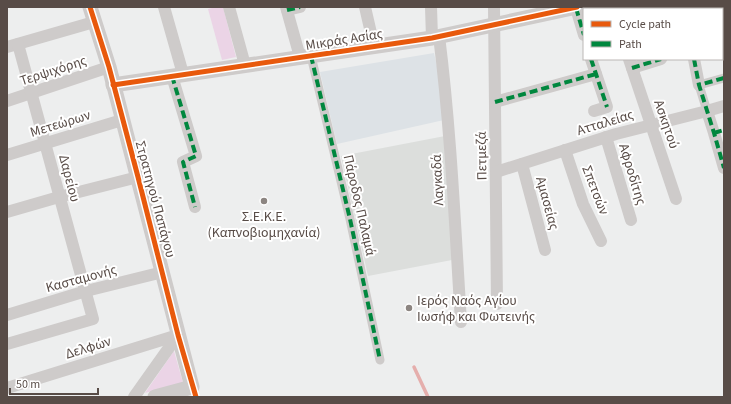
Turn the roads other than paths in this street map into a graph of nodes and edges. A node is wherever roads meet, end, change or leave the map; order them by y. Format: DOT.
graph roads {
  1 [pos="90,7"];
  2 [pos="164,7"];
  3 [pos="229,7"];
  4 [pos="300,7"];
  5 [pos="366,7"];
  6 [pos="431,7"];
  7 [pos="494,7"];
  8 [pos="577,7"];
  9 [pos="287,9"];
  10 [pos="94,22"];
  11 [pos="494,25"];
  12 [pos="583,30"];
  13 [pos="435,37"];
  14 [pos="12,45"];
  15 [pos="374,46"];
  16 [pos="305,57"];
  17 [pos="591,60"];
  18 [pos="655,60"];
  19 [pos="694,60"];
  20 [pos="630,64"];
  21 [pos="245,65"];
  22 [pos="109,67"];
  23 [pos="596,74"];
  24 [pos="178,75"];
  25 [pos="724,78"];
  26 [pos="113,85"];
  27 [pos="699,85"];
  28 [pos="32,93"];
  29 [pos="7,100"];
  30 [pos="495,102"];
  31 [pos="724,106"];
  32 [pos="594,111"];
  33 [pos="706,111"];
  34 [pos="122,120"];
  35 [pos="651,124"];
  36 [pos="719,131"];
  37 [pos="606,137"];
  38 [pos="45,143"];
  39 [pos="565,150"];
  40 [pos="7,155"];
  41 [pos="522,164"];
  42 [pos="724,168"];
  43 [pos="496,172"];
  44 [pos="138,177"];
  45 [pos="59,197"];
  46 [pos="676,199"];
  47 [pos="195,207"];
  48 [pos="7,212"];
  49 [pos="631,220"];
  50 [pos="601,241"];
  51 [pos="545,250"];
  52 [pos="163,272"];
  53 [pos="86,291"];
  54 [pos="497,304"];
  55 [pos="7,315"];
  56 [pos="461,322"];
  57 [pos="178,335"];
  58 [pos="7,344"];
  59 [pos="380,360"];
  60 [pos="7,388"];
  61 [pos="194,392"];
  62 [pos="134,397"];
  63 [pos="155,397"];
  1 -- 10 [label="street, Στρατηγού Παπάγου"];
  2 -- 24 [label="street"];
  3 -- 21 [label="street"];
  4 -- 9 [label="street"];
  5 -- 15 [label="street"];
  6 -- 13 [label="street, Λαγκαδά"];
  7 -- 11 [label="street, Πετμεζά"];
  8 -- 11 [label="street, Μικράς Ασίας"];
  8 -- 12 [label="street"];
  9 -- 16 [label="street"];
  10 -- 14 [label="street"];
  10 -- 22 [label="street, Στρατηγού Παπάγου"];
  11 -- 13 [label="street, Μικράς Ασίας"];
  11 -- 30 [label="street, Πετμεζά"];
  13 -- 15 [label="street, Μικράς Ασίας"];
  13 -- 56 [label="street, Λαγκαδά"];
  14 -- 28 [label="street, Δαρείου"];
  15 -- 16 [label="street, Μικράς Ασίας"];
  16 -- 21 [label="street, Μικράς Ασίας"];
  16 -- 59 [label="street, Πάροδος Παλαμά"];
  17 -- 23 [label="street"];
  18 -- 20 [label="street"];
  19 -- 27 [label="street"];
  20 -- 35 [label="street, Ασκητού"];
  21 -- 24 [label="street, Μικράς Ασίας"];
  22 -- 26 [label="street, Στρατηγού Παπάγου"];
  22 -- 28 [label="street, Τερψιχόρης"];
  23 -- 30 [label="street"];
  23 -- 32 [label="street"];
  24 -- 26 [label="street, Μικράς Ασίας"];
  24 -- 47 [label="street"];
  25 -- 27 [label="street"];
  26 -- 34 [label="street, Στρατηγού Παπάγου"];
  27 -- 33 [label="street"];
  28 -- 29 [label="street, Τερψιχόρης"];
  28 -- 38 [label="street, Δαρείου"];
  30 -- 43 [label="street, Πετμεζά"];
  31 -- 33 [label="street, Ατταλείας"];
  33 -- 35 [label="street, Ατταλείας"];
  33 -- 36 [label="street"];
  34 -- 38 [label="street, Μετεώρων"];
  34 -- 44 [label="street, Στρατηγού Παπάγου"];
  35 -- 37 [label="street, Ατταλείας"];
  35 -- 46 [label="street, Ασκητού"];
  36 -- 42 [label="street"];
  37 -- 39 [label="street, Ατταλείας"];
  37 -- 49 [label="street, Αφροδίτης"];
  38 -- 40 [label="street, Μετεώρων"];
  38 -- 45 [label="street, Δαρείου"];
  39 -- 41 [label="street, Ατταλείας"];
  39 -- 50 [label="street, Σπετσών"];
  41 -- 43 [label="street, Ατταλείας"];
  41 -- 51 [label="street, Αμασείας"];
  43 -- 54 [label="street, Πετμεζά"];
  44 -- 45 [label="street"];
  44 -- 52 [label="street, Στρατηγού Παπάγου"];
  45 -- 48 [label="street"];
  45 -- 53 [label="street, Δαρείου"];
  52 -- 53 [label="street, Κασταμονής"];
  52 -- 57 [label="street, Στρατηγού Παπάγου"];
  53 -- 55 [label="street, Κασταμονής"];
  53 -- 58 [label="street, Δαρείου"];
  57 -- 60 [label="street, Δελφών"];
  57 -- 61 [label="street, Στρατηγού Παπάγου"];
  57 -- 62 [label="street"];
  61 -- 63 [label="street"];
}
